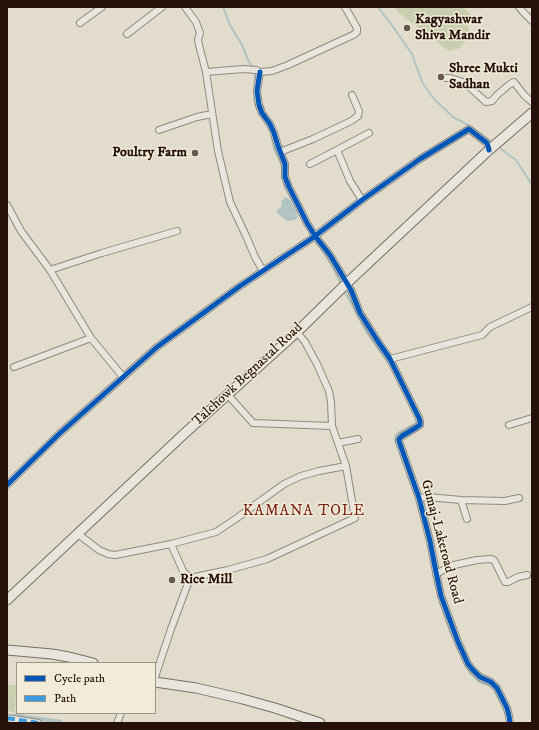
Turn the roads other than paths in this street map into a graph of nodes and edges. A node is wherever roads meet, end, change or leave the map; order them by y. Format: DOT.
graph roads {
  1 [pos="102,7"];
  2 [pos="162,7"];
  3 [pos="185,7"];
  4 [pos="345,7"];
  5 [pos="520,7"];
  6 [pos="532,21"];
  7 [pos="80,23"];
  8 [pos="127,34"];
  9 [pos="256,71"];
  10 [pos="206,72"];
  11 [pos="446,78"];
  12 [pos="352,95"];
  13 [pos="532,102"];
  14 [pos="532,113"];
  15 [pos="212,114"];
  16 [pos="159,130"];
  17 [pos="369,133"];
  18 [pos="337,150"];
  19 [pos="489,150"];
  20 [pos="280,152"];
  21 [pos="310,164"];
  22 [pos="362,200"];
  23 [pos="7,204"];
  24 [pos="177,231"];
  25 [pos="313,237"];
  26 [pos="50,270"];
  27 [pos="263,271"];
  28 [pos="347,283"];
  29 [pos="532,307"];
  30 [pos="297,332"];
  31 [pos="91,338"];
  32 [pos="390,359"];
  33 [pos="14,367"];
  34 [pos="123,377"];
  35 [pos="228,395"];
  36 [pos="532,418"];
  37 [pos="509,425"];
  38 [pos="332,426"];
  39 [pos="358,439"];
  40 [pos="338,443"];
  41 [pos="346,466"];
  42 [pos="7,485"];
  43 [pos="419,498"];
  44 [pos="519,498"];
  45 [pos="461,500"];
  46 [pos="467,519"];
  47 [pos="78,534"];
  48 [pos="171,544"];
  49 [pos="436,574"];
  50 [pos="527,575"];
  51 [pos="190,578"];
  52 [pos="7,600"];
  53 [pos="7,650"];
  54 [pos="89,662"];
  55 [pos="156,674"];
  56 [pos="156,682"];
  57 [pos="7,718"];
  58 [pos="38,723"];
  59 [pos="320,723"];
  60 [pos="510,723"];
  1 -- 7 [label="street"];
  2 -- 8 [label="street"];
  3 -- 10 [label="street"];
  4 -- 9 [label="street"];
  5 -- 6 [label="street"];
  9 -- 10 [label="street"];
  9 -- 20 [label="street, Gumaj-Lakeroad Road"];
  10 -- 15 [label="street"];
  11 -- 13 [label="street"];
  12 -- 20 [label="street"];
  14 -- 19 [label="main road, Talchowk Begnastal Road"];
  15 -- 16 [label="street"];
  15 -- 27 [label="street"];
  17 -- 18 [label="street"];
  18 -- 21 [label="street"];
  18 -- 22 [label="street"];
  19 -- 22 [label="street"];
  19 -- 28 [label="main road, Talchowk Begnastal Road"];
  20 -- 25 [label="street, Gumaj-Lakeroad Road"];
  22 -- 25 [label="street"];
  23 -- 26 [label="street"];
  24 -- 26 [label="street"];
  25 -- 27 [label="street"];
  25 -- 28 [label="street, Gumaj-Lakeroad Road"];
  26 -- 31 [label="street"];
  27 -- 34 [label="street"];
  28 -- 30 [label="main road, Talchowk Begnastal Road"];
  28 -- 32 [label="street, Gumaj-Lakeroad Road"];
  29 -- 32 [label="street"];
  30 -- 35 [label="main road, Talchowk Begnastal Road"];
  30 -- 38 [label="street"];
  31 -- 33 [label="street"];
  31 -- 34 [label="street"];
  32 -- 43 [label="street, Gumaj-Lakeroad Road"];
  34 -- 42 [label="street"];
  35 -- 38 [label="street"];
  35 -- 47 [label="main road, Talchowk Begnastal Road"];
  36 -- 37 [label="street"];
  38 -- 40 [label="street"];
  39 -- 40 [label="street"];
  40 -- 41 [label="street"];
  41 -- 48 [label="street"];
  41 -- 51 [label="street"];
  43 -- 45 [label="street"];
  43 -- 49 [label="street, Gumaj-Lakeroad Road"];
  44 -- 45 [label="street"];
  45 -- 46 [label="street"];
  47 -- 48 [label="street"];
  47 -- 52 [label="main road, Talchowk Begnastal Road"];
  48 -- 51 [label="street"];
  49 -- 50 [label="street"];
  49 -- 60 [label="street, Gumaj-Lakeroad Road"];
  51 -- 55 [label="street"];
  53 -- 54 [label="main road"];
  56 -- 59 [label="main road"];
  57 -- 58 [label="street"];
}
